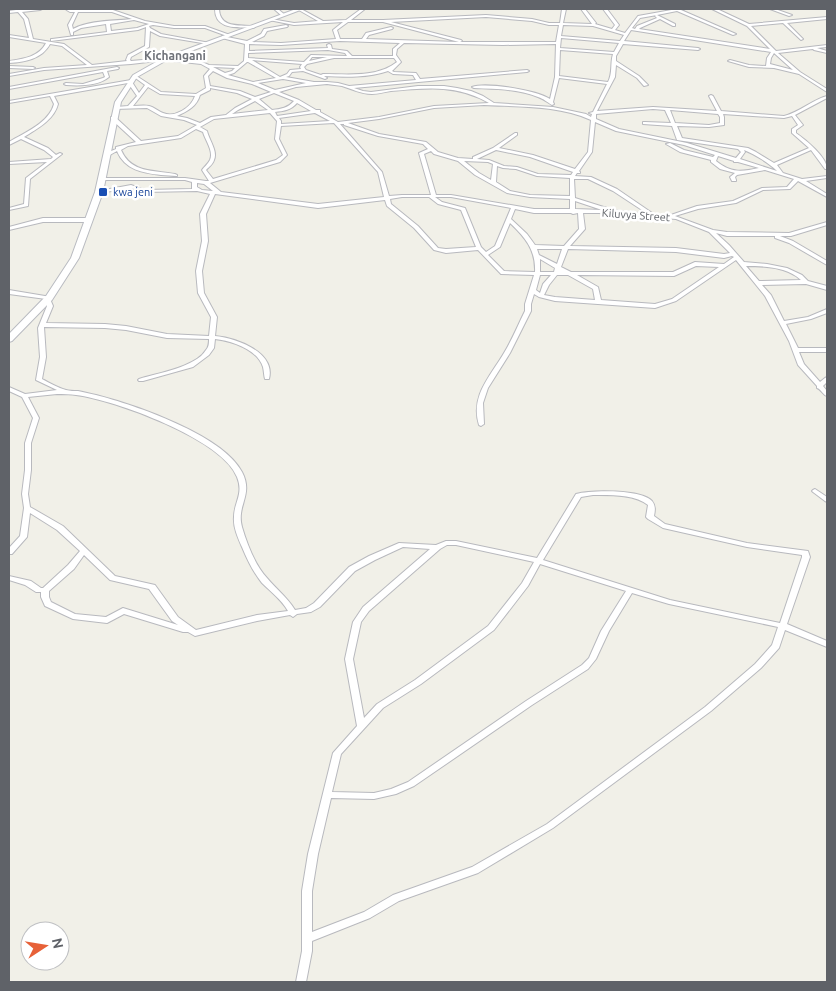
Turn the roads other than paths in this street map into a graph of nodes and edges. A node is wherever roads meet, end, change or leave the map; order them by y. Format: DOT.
graph roads {
  1 [pos="40,9"];
  2 [pos="67,9"];
  3 [pos="107,9"];
  4 [pos="217,9"];
  5 [pos="276,9"];
  6 [pos="300,9"];
  7 [pos="363,9"];
  8 [pos="564,9"];
  9 [pos="583,9"];
  10 [pos="605,9"];
  11 [pos="683,9"];
  12 [pos="714,9"];
  13 [pos="772,9"];
  14 [pos="18,10"];
  15 [pos="676,10"];
  16 [pos="77,11"];
  17 [pos="115,11"];
  18 [pos="9,12"];
  19 [pos="654,14"];
  20 [pos="283,15"];
  21 [pos="790,15"];
  22 [pos="660,18"];
  23 [pos="827,18"];
  24 [pos="134,20"];
  25 [pos="271,20"];
  26 [pos="346,21"];
  27 [pos="382,21"];
  28 [pos="109,22"];
  29 [pos="321,22"];
  30 [pos="784,22"];
  31 [pos="294,24"];
  32 [pos="563,24"];
  33 [pos="674,25"];
  34 [pos="748,25"];
  35 [pos="149,26"];
  36 [pos="593,26"];
  37 [pos="253,27"];
  38 [pos="630,29"];
  39 [pos="613,30"];
  40 [pos="637,30"];
  41 [pos="72,31"];
  42 [pos="109,32"];
  43 [pos="392,33"];
  44 [pos="429,34"];
  45 [pos="626,34"];
  46 [pos="734,34"];
  47 [pos="9,36"];
  48 [pos="226,36"];
  49 [pos="561,37"];
  50 [pos="68,38"];
  51 [pos="32,39"];
  52 [pos="801,39"];
  53 [pos="323,40"];
  54 [pos="338,40"];
  55 [pos="363,41"];
  56 [pos="419,41"];
  57 [pos="622,41"];
  58 [pos="48,42"];
  59 [pos="208,43"];
  60 [pos="247,43"];
  61 [pos="401,43"];
  62 [pos="473,43"];
  63 [pos="558,43"];
  64 [pos="827,46"];
  65 [pos="330,49"];
  66 [pos="559,49"];
  67 [pos="698,49"];
  68 [pos="812,49"];
  69 [pos="246,52"];
  70 [pos="775,52"];
  71 [pos="827,52"];
  72 [pos="616,53"];
  73 [pos="350,56"];
  74 [pos="395,57"];
  75 [pos="165,59"];
  76 [pos="247,59"];
  77 [pos="613,61"];
  78 [pos="730,61"];
  79 [pos="9,62"];
  80 [pos="132,63"];
  81 [pos="304,63"];
  82 [pos="91,66"];
  83 [pos="9,67"];
  84 [pos="211,67"];
  85 [pos="240,67"];
  86 [pos="772,67"];
  87 [pos="392,68"];
  88 [pos="44,69"];
  89 [pos="105,70"];
  90 [pos="302,70"];
  91 [pos="527,71"];
  92 [pos="798,72"];
  93 [pos="352,74"];
  94 [pos="9,75"];
  95 [pos="223,75"];
  96 [pos="322,75"];
  97 [pos="481,77"];
  98 [pos="279,78"];
  99 [pos="557,78"];
  100 [pos="58,79"];
  101 [pos="132,80"];
  102 [pos="418,80"];
  103 [pos="253,83"];
  104 [pos="325,83"];
  105 [pos="608,83"];
  106 [pos="66,84"];
  107 [pos="315,84"];
  108 [pos="340,84"];
  109 [pos="80,85"];
  110 [pos="147,85"];
  111 [pos="646,85"];
  112 [pos="208,87"];
  113 [pos="346,87"];
  114 [pos="9,88"];
  115 [pos="472,89"];
  116 [pos="71,91"];
  117 [pos="827,91"];
  118 [pos="276,93"];
  119 [pos="51,95"];
  120 [pos="198,95"];
  121 [pos="139,96"];
  122 [pos="711,96"];
  123 [pos="827,97"];
  124 [pos="258,99"];
  125 [pos="297,101"];
  126 [pos="11,102"];
  127 [pos="493,103"];
  128 [pos="552,105"];
  129 [pos="9,106"];
  130 [pos="116,108"];
  131 [pos="129,108"];
  132 [pos="667,109"];
  133 [pos="318,111"];
  134 [pos="719,111"];
  135 [pos="271,112"];
  136 [pos="593,115"];
  137 [pos="793,115"];
  138 [pos="228,116"];
  139 [pos="172,117"];
  140 [pos="276,117"];
  141 [pos="113,118"];
  142 [pos="338,122"];
  143 [pos="645,123"];
  144 [pos="280,124"];
  145 [pos="674,124"];
  146 [pos="199,126"];
  147 [pos="515,134"];
  148 [pos="644,136"];
  149 [pos="20,137"];
  150 [pos="680,139"];
  151 [pos="661,140"];
  152 [pos="139,142"];
  153 [pos="9,144"];
  154 [pos="118,148"];
  155 [pos="740,148"];
  156 [pos="812,148"];
  157 [pos="495,149"];
  158 [pos="430,150"];
  159 [pos="60,154"];
  160 [pos="718,154"];
  161 [pos="106,155"];
  162 [pos="53,159"];
  163 [pos="470,159"];
  164 [pos="713,159"];
  165 [pos="460,160"];
  166 [pos="736,161"];
  167 [pos="9,164"];
  168 [pos="495,164"];
  169 [pos="774,165"];
  170 [pos="827,168"];
  171 [pos="766,169"];
  172 [pos="575,171"];
  173 [pos="741,173"];
  174 [pos="786,175"];
  175 [pos="572,177"];
  176 [pos="590,178"];
  177 [pos="827,178"];
  178 [pos="101,179"];
  179 [pos="185,179"];
  180 [pos="798,179"];
  181 [pos="734,180"];
  182 [pos="195,181"];
  183 [pos="208,182"];
  184 [pos="493,183"];
  185 [pos="196,190"];
  186 [pos="386,190"];
  187 [pos="99,192"];
  188 [pos="213,193"];
  189 [pos="826,193"];
  190 [pos="221,194"];
  191 [pos="432,194"];
  192 [pos="402,196"];
  193 [pos="387,198"];
  194 [pos="462,198"];
  195 [pos="572,201"];
  196 [pos="457,207"];
  197 [pos="9,209"];
  198 [pos="513,209"];
  199 [pos="573,212"];
  200 [pos="580,212"];
  201 [pos="599,212"];
  202 [pos="614,213"];
  203 [pos="678,213"];
  204 [pos="653,215"];
  205 [pos="668,216"];
  206 [pos="508,219"];
  207 [pos="89,220"];
  208 [pos="827,223"];
  209 [pos="698,226"];
  210 [pos="9,230"];
  211 [pos="711,231"];
  212 [pos="16,234"];
  213 [pos="727,234"];
  214 [pos="772,235"];
  215 [pos="720,239"];
  216 [pos="532,247"];
  217 [pos="566,247"];
  218 [pos="480,248"];
  219 [pos="486,254"];
  220 [pos="538,256"];
  221 [pos="734,256"];
  222 [pos="827,263"];
  223 [pos="741,264"];
  224 [pos="725,266"];
  225 [pos="557,270"];
  226 [pos="538,273"];
  227 [pos="569,273"];
  228 [pos="806,282"];
  229 [pos="758,284"];
  230 [pos="827,288"];
  231 [pos="533,291"];
  232 [pos="9,292"];
  233 [pos="542,296"];
  234 [pos="48,299"];
  235 [pos="598,302"];
  236 [pos="827,311"];
  237 [pos="783,323"];
  238 [pos="42,325"];
  239 [pos="213,336"];
  240 [pos="9,339"];
  241 [pos="796,350"];
  242 [pos="827,350"];
  243 [pos="267,378"];
  244 [pos="827,379"];
  245 [pos="141,380"];
  246 [pos="819,387"];
  247 [pos="9,389"];
  248 [pos="67,392"];
  249 [pos="827,394"];
  250 [pos="24,396"];
  251 [pos="481,424"];
  252 [pos="815,491"];
  253 [pos="827,500"];
  254 [pos="27,508"];
  255 [pos="437,547"];
  256 [pos="83,551"];
  257 [pos="9,552"];
  258 [pos="538,561"];
  259 [pos="9,578"];
  260 [pos="45,590"];
  261 [pos="630,590"];
  262 [pos="293,614"];
  263 [pos="784,626"];
  264 [pos="189,630"];
  265 [pos="827,644"];
  266 [pos="361,726"];
  267 [pos="327,795"];
  268 [pos="308,938"];
  269 [pos="301,982"];
  1 -- 14 [label="street"];
  2 -- 16 [label="street"];
  3 -- 17 [label="street"];
  4 -- 37 [label="street"];
  5 -- 20 [label="street"];
  6 -- 20 [label="street"];
  6 -- 29 [label="street"];
  7 -- 26 [label="street"];
  8 -- 32 [label="street"];
  9 -- 36 [label="street"];
  10 -- 39 [label="street"];
  11 -- 15 [label="street"];
  12 -- 34 [label="street"];
  13 -- 21 [label="street"];
  14 -- 18 [label="street"];
  14 -- 51 [label="street"];
  15 -- 19 [label="street"];
  15 -- 46 [label="street"];
  16 -- 17 [label="street"];
  16 -- 41 [label="street"];
  17 -- 24 [label="street"];
  19 -- 22 [label="street"];
  19 -- 38 [label="street"];
  20 -- 25 [label="street"];
  22 -- 33 [label="street"];
  22 -- 40 [label="street"];
  23 -- 30 [label="street"];
  24 -- 28 [label="street"];
  24 -- 35 [label="street"];
  25 -- 31 [label="street"];
  25 -- 37 [label="street"];
  26 -- 27 [label="street"];
  26 -- 29 [label="street"];
  26 -- 54 [label="street"];
  27 -- 32 [label="street"];
  27 -- 43 [label="street"];
  28 -- 41 [label="street"];
  28 -- 42 [label="street"];
  29 -- 31 [label="street"];
  30 -- 34 [label="street"];
  30 -- 52 [label="street"];
  31 -- 60 [label="street"];
  32 -- 36 [label="street"];
  32 -- 49 [label="street"];
  34 -- 70 [label="street"];
  35 -- 42 [label="street"];
  35 -- 48 [label="street"];
  35 -- 59 [label="street"];
  35 -- 80 [label="street"];
  36 -- 39 [label="street"];
  37 -- 48 [label="street"];
  38 -- 40 [label="street"];
  38 -- 45 [label="street"];
  39 -- 45 [label="street"];
  40 -- 70 [label="street"];
  41 -- 50 [label="street"];
  42 -- 50 [label="street"];
  43 -- 44 [label="street"];
  43 -- 55 [label="street"];
  43 -- 55 [label="street"];
  43 -- 61 [label="street"];
  44 -- 56 [label="street"];
  44 -- 62 [label="street"];
  45 -- 57 [label="street"];
  47 -- 51 [label="street"];
  48 -- 59 [label="street"];
  48 -- 60 [label="street"];
  49 -- 57 [label="street"];
  49 -- 63 [label="street"];
  50 -- 58 [label="street"];
  51 -- 58 [label="street"];
  53 -- 54 [label="street"];
  53 -- 60 [label="street"];
  53 -- 65 [label="street"];
  54 -- 55 [label="street"];
  56 -- 61 [label="street"];
  56 -- 62 [label="street"];
  57 -- 67 [label="street"];
  57 -- 72 [label="street"];
  58 -- 79 [label="street"];
  58 -- 82 [label="street"];
  59 -- 75 [label="street"];
  60 -- 69 [label="street"];
  61 -- 74 [label="street"];
  62 -- 63 [label="street"];
  63 -- 66 [label="street"];
  64 -- 68 [label="street"];
  65 -- 69 [label="street"];
  65 -- 73 [label="street"];
  66 -- 72 [label="street"];
  66 -- 99 [label="street"];
  68 -- 70 [label="street"];
  68 -- 71 [label="street"];
  69 -- 76 [label="street"];
  70 -- 86 [label="street"];
  70 -- 92 [label="street"];
  72 -- 77 [label="street"];
  73 -- 74 [label="street"];
  73 -- 81 [label="street"];
  74 -- 87 [label="street"];
  75 -- 80 [label="street"];
  75 -- 84 [label="street"];
  75 -- 101 [label="street"];
  76 -- 81 [label="street"];
  76 -- 85 [label="street"];
  76 -- 98 [label="street"];
  77 -- 105 [label="street"];
  77 -- 111 [label="street"];
  78 -- 86 [label="street"];
  80 -- 82 [label="street"];
  80 -- 89 [label="street"];
  81 -- 90 [label="street"];
  82 -- 88 [label="street"];
  83 -- 88 [label="street"];
  84 -- 85 [label="street"];
  84 -- 95 [label="street"];
  84 -- 112 [label="street"];
  85 -- 95 [label="street"];
  86 -- 92 [label="street"];
  87 -- 93 [label="street"];
  87 -- 102 [label="street"];
  88 -- 94 [label="street"];
  89 -- 100 [label="street"];
  89 -- 109 [label="street"];
  90 -- 96 [label="street"];
  90 -- 98 [label="street"];
  91 -- 97 [label="street"];
  92 -- 117 [label="street"];
  93 -- 96 [label="street"];
  93 -- 108 [label="street"];
  95 -- 103 [label="street"];
  96 -- 104 [label="street"];
  97 -- 102 [label="street"];
  97 -- 115 [label="street"];
  98 -- 103 [label="street"];
  98 -- 107 [label="street"];
  99 -- 105 [label="street"];
  99 -- 128 [label="street"];
  100 -- 106 [label="street"];
  100 -- 114 [label="street"];
  101 -- 110 [label="street"];
  101 -- 116 [label="street"];
  101 -- 121 [label="street"];
  101 -- 130 [label="street"];
  102 -- 113 [label="street"];
  103 -- 118 [label="street"];
  104 -- 107 [label="street"];
  104 -- 108 [label="street"];
  105 -- 136 [label="street"];
  106 -- 109 [label="street"];
  106 -- 116 [label="street"];
  107 -- 118 [label="street"];
  108 -- 113 [label="street"];
  109 -- 116 [label="street"];
  110 -- 120 [label="street"];
  110 -- 121 [label="street"];
  112 -- 120 [label="street"];
  112 -- 124 [label="street"];
  113 -- 115 [label="street"];
  115 -- 127 [label="street"];
  115 -- 128 [label="street"];
  116 -- 119 [label="street"];
  118 -- 124 [label="street"];
  118 -- 125 [label="street"];
  119 -- 126 [label="street"];
  119 -- 149 [label="street"];
  120 -- 139 [label="street"];
  121 -- 131 [label="street"];
  122 -- 134 [label="street"];
  123 -- 137 [label="street"];
  124 -- 135 [label="street"];
  124 -- 138 [label="street"];
  125 -- 133 [label="street"];
  125 -- 135 [label="street"];
  126 -- 129 [label="street"];
  127 -- 128 [label="street"];
  127 -- 142 [label="street"];
  128 -- 136 [label="street"];
  130 -- 131 [label="street"];
  130 -- 141 [label="street"];
  131 -- 139 [label="street"];
  132 -- 134 [label="street"];
  132 -- 136 [label="street"];
  132 -- 145 [label="street"];
  133 -- 140 [label="street"];
  133 -- 142 [label="street"];
  134 -- 137 [label="street"];
  134 -- 145 [label="street"];
  135 -- 138 [label="street"];
  135 -- 140 [label="street"];
  136 -- 148 [label="street"];
  136 -- 172 [label="street"];
  137 -- 156 [label="street"];
  138 -- 146 [label="street"];
  139 -- 146 [label="street"];
  140 -- 144 [label="street"];
  141 -- 152 [label="street"];
  141 -- 161 [label="street"];
  142 -- 144 [label="street"];
  142 -- 158 [label="street"];
  142 -- 186 [label="street"];
  143 -- 145 [label="street"];
  144 -- 183 [label="street"];
  145 -- 150 [label="street"];
  146 -- 152 [label="street"];
  146 -- 183 [label="street"];
  147 -- 157 [label="street"];
  148 -- 150 [label="street"];
  148 -- 151 [label="street"];
  149 -- 153 [label="street"];
  149 -- 162 [label="street"];
  150 -- 155 [label="street"];
  151 -- 160 [label="street"];
  151 -- 164 [label="street"];
  152 -- 154 [label="street"];
  154 -- 161 [label="street"];
  154 -- 179 [label="street"];
  155 -- 166 [label="street"];
  155 -- 169 [label="street"];
  156 -- 169 [label="street"];
  156 -- 170 [label="street"];
  157 -- 163 [label="street"];
  157 -- 172 [label="street"];
  158 -- 165 [label="street"];
  158 -- 191 [label="street"];
  159 -- 162 [label="street"];
  160 -- 164 [label="street"];
  160 -- 166 [label="street"];
  161 -- 178 [label="street"];
  162 -- 167 [label="street"];
  162 -- 197 [label="street"];
  163 -- 165 [label="street"];
  163 -- 168 [label="street"];
  164 -- 173 [label="street"];
  165 -- 184 [label="street"];
  166 -- 171 [label="street"];
  168 -- 175 [label="street"];
  168 -- 184 [label="street"];
  169 -- 174 [label="street"];
  171 -- 173 [label="street"];
  171 -- 174 [label="street"];
  172 -- 175 [label="street"];
  172 -- 176 [label="street"];
  173 -- 181 [label="street"];
  174 -- 180 [label="street"];
  175 -- 176 [label="street"];
  175 -- 195 [label="street"];
  176 -- 204 [label="street"];
  177 -- 180 [label="street"];
  178 -- 179 [label="street"];
  178 -- 187 [label="street"];
  179 -- 182 [label="street"];
  180 -- 189 [label="street"];
  180 -- 203 [label="street"];
  182 -- 183 [label="street"];
  182 -- 185 [label="street"];
  183 -- 190 [label="street"];
  184 -- 195 [label="street"];
  185 -- 187 [label="street, Kiluvya Street"];
  185 -- 188 [label="street, Kiluvya Street"];
  186 -- 192 [label="street"];
  186 -- 193 [label="street"];
  187 -- 207 [label="street"];
  188 -- 190 [label="street, Kiluvya Street"];
  188 -- 239 [label="street"];
  190 -- 193 [label="street, Kiluvya Street"];
  191 -- 192 [label="street, Kiluvya Street"];
  191 -- 194 [label="street, Kiluvya Street"];
  191 -- 196 [label="street"];
  192 -- 193 [label="street, Kiluvya Street"];
  193 -- 218 [label="street"];
  194 -- 196 [label="street"];
  194 -- 198 [label="street, Kiluvya Street"];
  195 -- 199 [label="street"];
  195 -- 201 [label="street"];
  195 -- 202 [label="street"];
  196 -- 218 [label="street"];
  198 -- 199 [label="street, Kiluvya Street"];
  198 -- 206 [label="street"];
  199 -- 200 [label="street, Kiluvya Street"];
  200 -- 201 [label="street, Kiluvya Street"];
  200 -- 217 [label="street"];
  201 -- 202 [label="street, Kiluvya Street"];
  202 -- 204 [label="street, Kiluvya Street"];
  203 -- 205 [label="street"];
  203 -- 209 [label="street"];
  204 -- 205 [label="street, Kiluvya Street"];
  205 -- 209 [label="street, Kiluvya Street"];
  206 -- 216 [label="street"];
  206 -- 219 [label="street"];
  207 -- 210 [label="street"];
  207 -- 234 [label="street"];
  208 -- 214 [label="street"];
  209 -- 211 [label="street, Kiluvya Street"];
  210 -- 212 [label="street"];
  211 -- 213 [label="street"];
  211 -- 215 [label="street, Kiluvya Street"];
  213 -- 214 [label="street"];
  213 -- 215 [label="street"];
  214 -- 222 [label="street"];
  215 -- 221 [label="street, Kiluvya Street"];
  216 -- 217 [label="street"];
  216 -- 220 [label="street"];
  217 -- 221 [label="street"];
  217 -- 225 [label="street"];
  218 -- 219 [label="street"];
  219 -- 226 [label="street"];
  220 -- 225 [label="street"];
  220 -- 226 [label="street"];
  221 -- 223 [label="street, Kiluvya Street"];
  221 -- 224 [label="street"];
  223 -- 228 [label="street"];
  223 -- 229 [label="street, Kiluvya Street"];
  224 -- 227 [label="street"];
  224 -- 235 [label="street"];
  225 -- 226 [label="street"];
  225 -- 227 [label="street"];
  225 -- 233 [label="street"];
  226 -- 231 [label="street"];
  227 -- 235 [label="street"];
  228 -- 229 [label="street"];
  228 -- 230 [label="street"];
  229 -- 237 [label="street, Kiluvya Street"];
  231 -- 233 [label="street"];
  231 -- 251 [label="street"];
  232 -- 234 [label="street"];
  233 -- 235 [label="street"];
  234 -- 238 [label="street"];
  234 -- 240 [label="street"];
  236 -- 237 [label="street"];
  237 -- 241 [label="street, Kiluvya Street"];
  238 -- 239 [label="street"];
  238 -- 248 [label="street"];
  239 -- 243 [label="street"];
  239 -- 245 [label="street"];
  241 -- 242 [label="street"];
  241 -- 246 [label="street, Kiluvya Street"];
  244 -- 246 [label="street"];
  246 -- 249 [label="street, Kiluvya Street"];
  247 -- 250 [label="street"];
  248 -- 250 [label="street"];
  248 -- 262 [label="street"];
  250 -- 254 [label="street"];
  252 -- 253 [label="street"];
  254 -- 256 [label="street"];
  254 -- 257 [label="street"];
  255 -- 258 [label="street"];
  255 -- 262 [label="street"];
  255 -- 266 [label="street"];
  256 -- 260 [label="street"];
  256 -- 264 [label="street"];
  258 -- 261 [label="street"];
  258 -- 263 [label="street"];
  258 -- 266 [label="street"];
  259 -- 260 [label="street"];
  260 -- 264 [label="street"];
  261 -- 263 [label="street"];
  261 -- 267 [label="street"];
  262 -- 264 [label="street"];
  263 -- 265 [label="street"];
  263 -- 268 [label="street"];
  266 -- 267 [label="street"];
  267 -- 268 [label="street"];
  268 -- 269 [label="street"];
}
